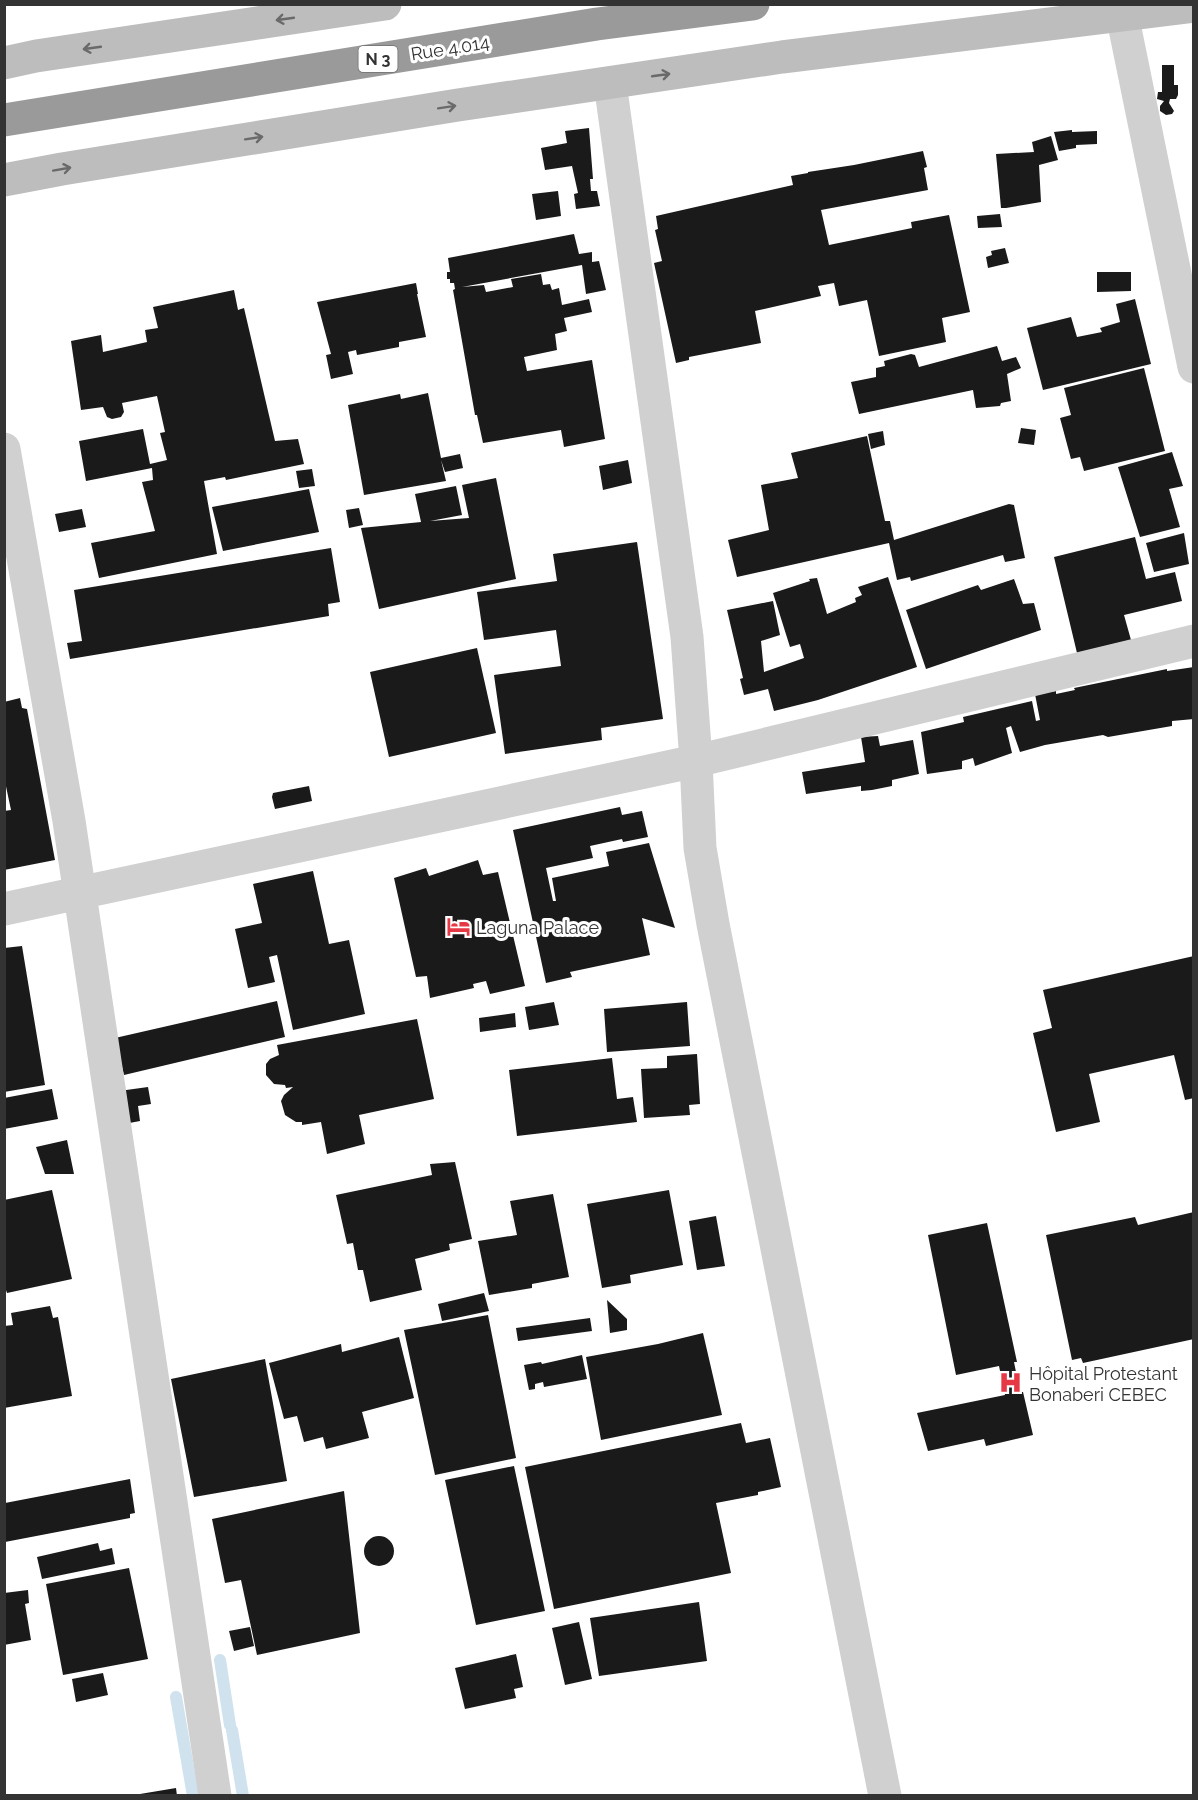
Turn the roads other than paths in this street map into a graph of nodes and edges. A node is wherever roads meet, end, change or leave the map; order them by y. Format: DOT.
graph roads {
  1 [pos="385,4"];
  2 [pos="753,4"];
  3 [pos="1194,6"];
  4 [pos="1122,14"];
  5 [pos="4,63"];
  6 [pos="610,83"];
  7 [pos="4,120"];
  8 [pos="4,180"];
  9 [pos="1194,367"];
  10 [pos="4,449"];
  11 [pos="1194,641"];
  12 [pos="696,761"];
  13 [pos="80,892"];
  14 [pos="4,909"];
  15 [pos="215,1796"];
  16 [pos="885,1796"];
  1 -- 5 [label="main road, one-way"];
  2 -- 7 [label="highway, Rue 4.014 / N 3"];
  3 -- 4 [label="main road"];
  6 -- 4 [label="main road, one-way"];
  4 -- 9 [label="street"];
  8 -- 6 [label="main road, one-way"];
  6 -- 12 [label="street"];
  10 -- 13 [label="street"];
  11 -- 12 [label="street"];
  12 -- 13 [label="street"];
  12 -- 16 [label="street"];
  13 -- 14 [label="street"];
  13 -- 15 [label="street"];
}
